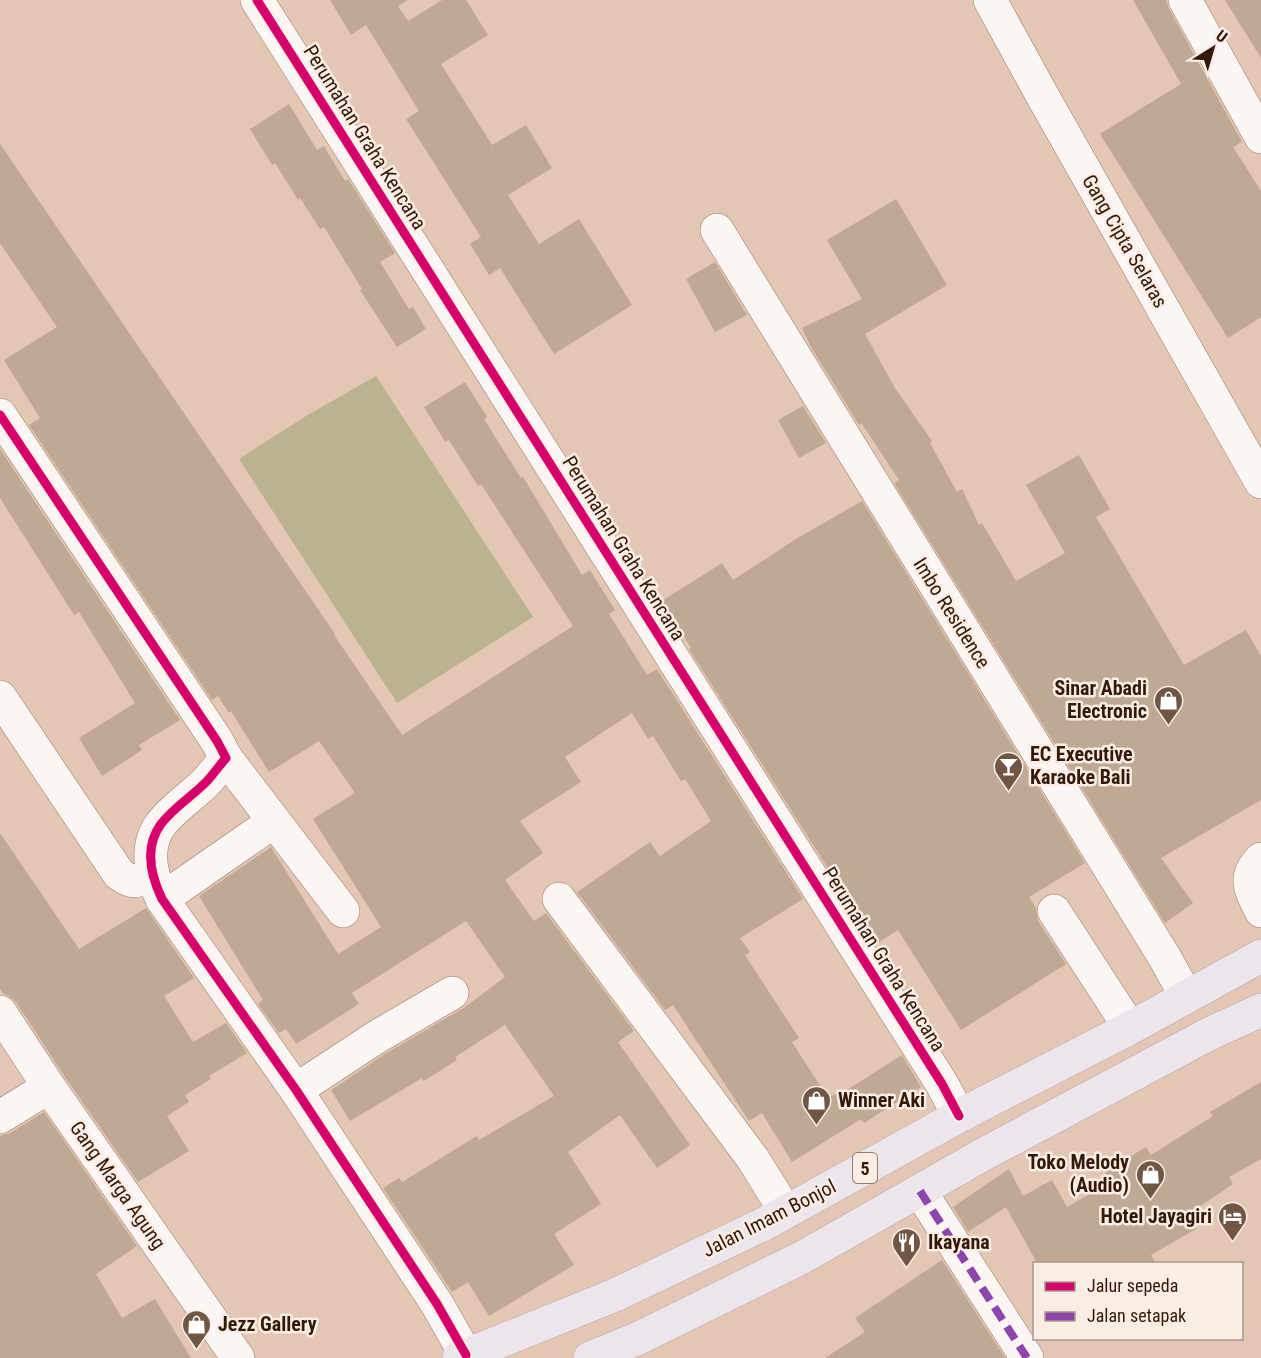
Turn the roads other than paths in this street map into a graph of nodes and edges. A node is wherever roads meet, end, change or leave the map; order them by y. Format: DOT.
graph roads {
  1 [pos="257,0"];
  2 [pos="990,0"];
  3 [pos="1185,0"];
  4 [pos="1261,137"];
  5 [pos="717,230"];
  6 [pos="0,415"];
  7 [pos="1261,482"];
  8 [pos="0,697"];
  9 [pos="226,758"];
  10 [pos="273,822"];
  11 [pos="1261,859"];
  12 [pos="157,887"];
  13 [pos="559,899"];
  14 [pos="343,911"];
  15 [pos="1054,911"];
  16 [pos="1261,911"];
  17 [pos="1261,956"];
  18 [pos="452,993"];
  19 [pos="1186,996"];
  20 [pos="1261,1010"];
  21 [pos="0,1011"];
  22 [pos="1130,1028"];
  23 [pos="49,1087"];
  24 [pos="296,1090"];
  25 [pos="959,1116"];
  26 [pos="0,1117"];
  27 [pos="920,1191"];
  28 [pos="786,1212"];
  29 [pos="615,1294"];
  30 [pos="634,1346"];
  31 [pos="462,1356"];
  32 [pos="238,1358"];
  33 [pos="590,1358"];
  34 [pos="1028,1358"];
  1 -- 25 [label="street, Perumahan Graha Kencana"];
  2 -- 7 [label="street, Gang Cipta Selaras"];
  3 -- 4 [label="street"];
  5 -- 19 [label="street, Imbo Residence"];
  6 -- 9 [label="street"];
  8 -- 12 [label="street"];
  9 -- 10 [label="street"];
  9 -- 12 [label="street"];
  10 -- 12 [label="street"];
  10 -- 14 [label="street"];
  11 -- 16 [label="street"];
  12 -- 24 [label="street"];
  13 -- 28 [label="street"];
  15 -- 22 [label="street"];
  17 -- 19 [label="highway, Jalan Imam Bonjol / 5"];
  18 -- 24 [label="street"];
  19 -- 22 [label="highway, Jalan Imam Bonjol / 5"];
  20 -- 27 [label="highway, 5"];
  21 -- 23 [label="street, Gang Marga Agung"];
  22 -- 25 [label="highway, Jalan Imam Bonjol / 5"];
  23 -- 26 [label="street"];
  23 -- 32 [label="street, Gang Marga Agung"];
  24 -- 31 [label="street"];
  25 -- 28 [label="highway, Jalan Imam Bonjol / 5"];
  27 -- 30 [label="highway, 5"];
  27 -- 34 [label="street"];
  28 -- 29 [label="highway, Jalan Imam Bonjol / 5"];
  29 -- 30 [label="highway"];
  29 -- 31 [label="highway, Jalan Imam Bonjol / 5"];
  30 -- 33 [label="highway, 5"];
}
